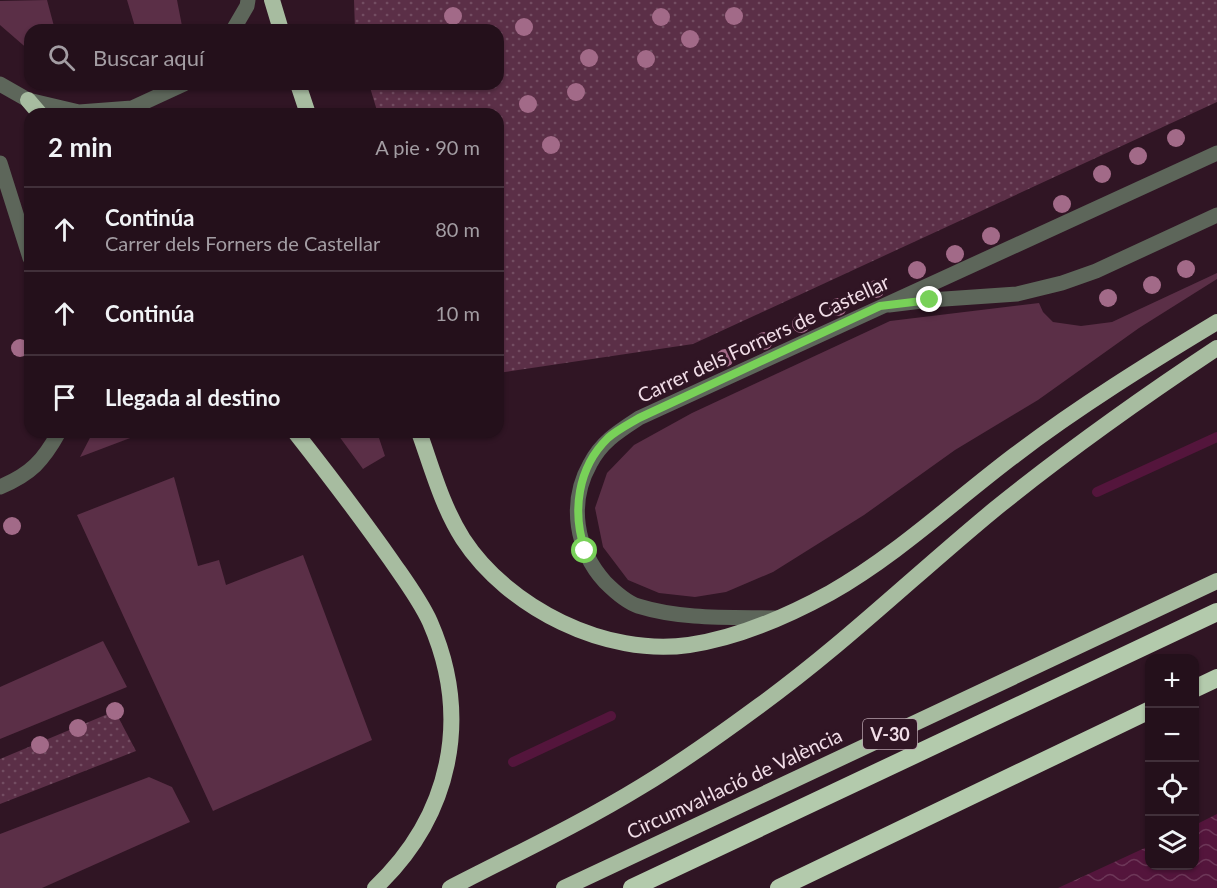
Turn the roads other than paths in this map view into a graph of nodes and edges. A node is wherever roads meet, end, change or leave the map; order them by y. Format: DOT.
graph roads {
  1 [pos="248,0"];
  2 [pos="272,0"];
  3 [pos="236,24"];
  4 [pos="279,24"];
  5 [pos="0,84"];
  6 [pos="171,90"];
  7 [pos="300,90"];
  8 [pos="28,100"];
  9 [pos="35,108"];
  10 [pos="62,108"];
  11 [pos="132,108"];
  12 [pos="306,108"];
  13 [pos="1217,153"];
  14 [pos="0,163"];
  15 [pos="1217,215"];
  16 [pos="24,239"];
  17 [pos="880,306"];
  18 [pos="1217,322"];
  19 [pos="1217,348"];
  20 [pos="56,438"];
  21 [pos="300,438"];
  22 [pos="421,438"];
  23 [pos="0,487"];
  24 [pos="1217,581"];
  25 [pos="1217,612"];
  26 [pos="779,618"];
  27 [pos="1217,678"];
  28 [pos="1199,687"];
  29 [pos="1145,712"];
  30 [pos="375,888"];
  31 [pos="450,888"];
  32 [pos="564,888"];
  33 [pos="632,888"];
  34 [pos="779,888"];
  1 -- 3 [label="street"];
  2 -- 4 [label="highway"];
  5 -- 8 [label="street"];
  6 -- 11 [label="street"];
  7 -- 12 [label="highway"];
  8 -- 9 [label="highway"];
  8 -- 10 [label="street"];
  13 -- 17 [label="street, Carrer dels Forners de Castellar"];
  14 -- 16 [label="street"];
  15 -- 17 [label="street"];
  17 -- 26 [label="street, Carrer dels Forners de Castellar"];
  18 -- 26 [label="highway"];
  19 -- 31 [label="highway"];
  20 -- 23 [label="street"];
  21 -- 30 [label="highway"];
  22 -- 26 [label="highway"];
  24 -- 32 [label="highway, Circumval·lació de València / V-30"];
  25 -- 33 [label="highway"];
  27 -- 28 [label="highway"];
  29 -- 34 [label="highway"];
}
